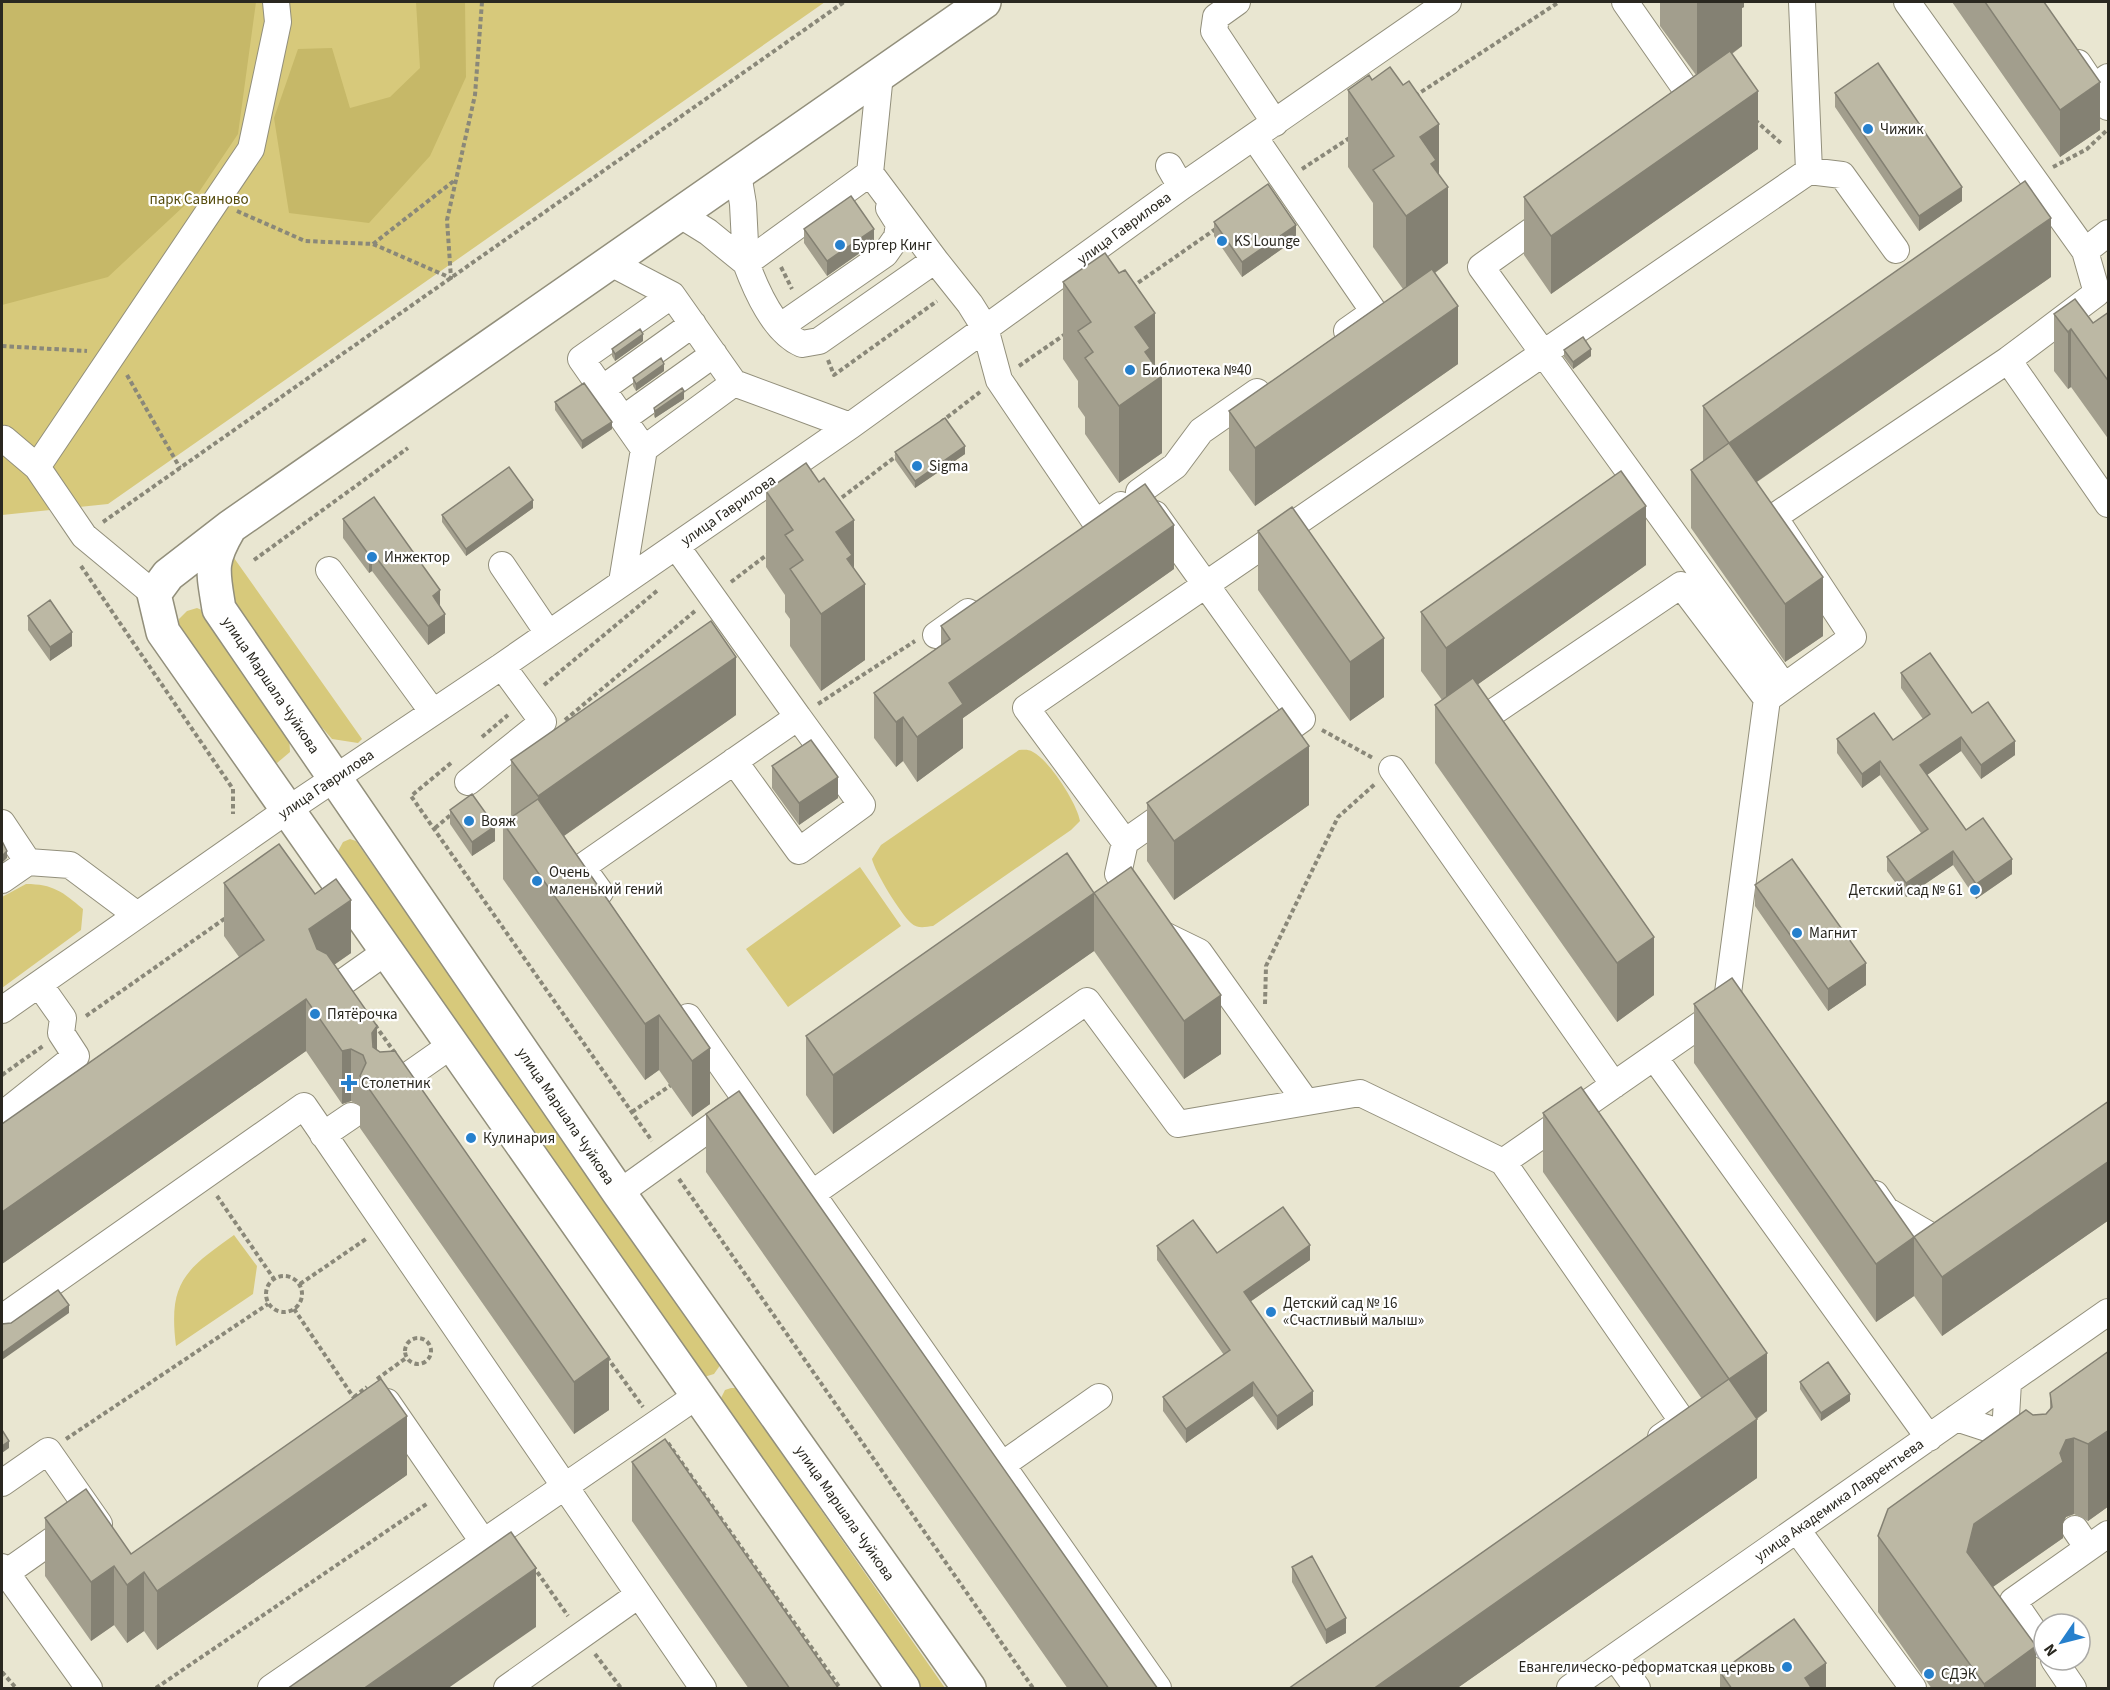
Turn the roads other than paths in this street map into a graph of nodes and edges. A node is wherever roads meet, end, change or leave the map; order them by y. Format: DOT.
graph roads {
  1 [pos="276,2"];
  2 [pos="984,2"];
  3 [pos="1237,2"];
  4 [pos="1448,2"];
  5 [pos="1625,2"];
  6 [pos="1802,2"];
  7 [pos="1907,2"];
  8 [pos="2061,39"];
  9 [pos="880,74"];
  10 [pos="2104,90"];
  11 [pos="1275,123"];
  12 [pos="1683,124"];
  13 [pos="1254,137"];
  14 [pos="1809,171"];
  15 [pos="870,173"];
  16 [pos="738,174"];
  17 [pos="1568,206"];
  18 [pos="679,214"];
  19 [pos="2109,233"];
  20 [pos="1896,250"];
  21 [pos="2085,251"];
  22 [pos="935,260"];
  23 [pos="609,262"];
  24 [pos="747,268"];
  25 [pos="672,295"];
  26 [pos="693,324"];
  27 [pos="985,328"];
  28 [pos="788,334"];
  29 [pos="1326,345"];
  30 [pos="714,354"];
  31 [pos="1543,354"];
  32 [pos="2008,360"];
  33 [pos="1278,378"];
  34 [pos="734,383"];
  35 [pos="602,389"];
  36 [pos="623,419"];
  37 [pos="850,426"];
  38 [pos="2,438"];
  39 [pos="644,449"];
  40 [pos="37,467"];
  41 [pos="1139,492"];
  42 [pos="2109,504"];
  43 [pos="230,527"];
  44 [pos="683,554"];
  45 [pos="501,565"];
  46 [pos="329,570"];
  47 [pos="622,582"];
  48 [pos="1206,585"];
  49 [pos="154,594"];
  50 [pos="992,595"];
  51 [pos="548,633"];
  52 [pos="936,635"];
  53 [pos="502,666"];
  54 [pos="1776,692"];
  55 [pos="432,711"];
  56 [pos="798,717"];
  57 [pos="1486,717"];
  58 [pos="1246,758"];
  59 [pos="734,761"];
  60 [pos="1392,769"];
  61 [pos="335,779"];
  62 [pos="468,782"];
  63 [pos="1199,790"];
  64 [pos="286,811"];
  65 [pos="2,823"];
  66 [pos="1125,842"];
  67 [pos="16,854"];
  68 [pos="2,880"];
  69 [pos="615,914"];
  70 [pos="137,915"];
  71 [pos="387,951"];
  72 [pos="39,984"];
  73 [pos="329,992"];
  74 [pos="675,998"];
  75 [pos="2,1010"];
  76 [pos="453,1044"];
  77 [pos="1654,1057"];
  78 [pos="1614,1085"];
  79 [pos="386,1091"];
  80 [pos="747,1101"];
  81 [pos="1306,1102"];
  82 [pos="2,1115"];
  83 [pos="351,1116"];
  84 [pos="323,1135"];
  85 [pos="1503,1162"];
  86 [pos="1860,1172"];
  87 [pos="619,1193"];
  88 [pos="813,1193"];
  89 [pos="1972,1222"];
  90 [pos="2109,1312"];
  91 [pos="2,1318"];
  92 [pos="741,1365"];
  93 [pos="2008,1382"];
  94 [pos="698,1395"];
  95 [pos="1099,1397"];
  96 [pos="363,1411"];
  97 [pos="1956,1418"];
  98 [pos="1929,1438"];
  99 [pos="1637,1453"];
  100 [pos="1002,1465"];
  101 [pos="2,1483"];
  102 [pos="564,1488"];
  103 [pos="91,1513"];
  104 [pos="1797,1530"];
  105 [pos="2091,1537"];
  106 [pos="484,1543"];
  107 [pos="115,1547"];
  108 [pos="4,1570"];
  109 [pos="637,1596"];
  110 [pos="2032,1629"];
  111 [pos="1615,1657"];
  112 [pos="2062,1672"];
  113 [pos="89,1689"];
  114 [pos="271,1689"];
  115 [pos="507,1689"];
  116 [pos="703,1689"];
  117 [pos="903,1689"];
  118 [pos="969,1689"];
  119 [pos="1158,1689"];
  120 [pos="1570,1689"];
  121 [pos="1637,1689"];
  122 [pos="1913,1689"];
  123 [pos="2073,1689"];
  1 -- 40 [label="street"];
  2 -- 9 [label="main road"];
  3 -- 11 [label="street"];
  4 -- 11 [label="street, улица Гаврилова"];
  5 -- 12 [label="street"];
  6 -- 14 [label="street"];
  7 -- 21 [label="street"];
  8 -- 10 [label="street"];
  9 -- 15 [label="street"];
  9 -- 16 [label="main road"];
  11 -- 13 [label="street, улица Гаврилова"];
  13 -- 27 [label="street, улица Гаврилова"];
  13 -- 29 [label="street"];
  14 -- 20 [label="street"];
  14 -- 31 [label="street"];
  15 -- 22 [label="street"];
  15 -- 24 [label="street"];
  16 -- 18 [label="main road"];
  16 -- 24 [label="street"];
  17 -- 31 [label="street"];
  18 -- 23 [label="main road"];
  18 -- 24 [label="street"];
  19 -- 21 [label="street"];
  21 -- 32 [label="street"];
  22 -- 27 [label="street"];
  22 -- 28 [label="street"];
  23 -- 25 [label="street"];
  23 -- 43 [label="main road"];
  24 -- 28 [label="street"];
  24 -- 28 [label="street"];
  25 -- 26 [label="street"];
  25 -- 35 [label="street"];
  26 -- 30 [label="street"];
  26 -- 35 [label="street"];
  27 -- 37 [label="street, улица Гаврилова"];
  27 -- 41 [label="street"];
  30 -- 34 [label="street"];
  30 -- 36 [label="street"];
  31 -- 48 [label="street"];
  31 -- 54 [label="street"];
  32 -- 42 [label="street"];
  32 -- 54 [label="street"];
  33 -- 41 [label="street"];
  34 -- 37 [label="street"];
  34 -- 39 [label="street"];
  35 -- 36 [label="street"];
  36 -- 39 [label="street"];
  37 -- 44 [label="street, улица Гаврилова"];
  38 -- 40 [label="street"];
  39 -- 47 [label="street"];
  40 -- 49 [label="street"];
  41 -- 48 [label="street"];
  43 -- 49 [label="main road"];
  43 -- 61 [label="main road, улица Маршала Чуйкова"];
  44 -- 47 [label="street, улица Гаврилова"];
  44 -- 56 [label="street"];
  45 -- 51 [label="street"];
  46 -- 55 [label="street"];
  47 -- 51 [label="street, улица Гаврилова"];
  48 -- 58 [label="street"];
  48 -- 66 [label="street"];
  49 -- 64 [label="main road"];
  50 -- 52 [label="street"];
  51 -- 53 [label="street, улица Гаврилова"];
  53 -- 55 [label="street, улица Гаврилова"];
  53 -- 62 [label="street"];
  54 -- 57 [label="street"];
  54 -- 77 [label="street"];
  55 -- 61 [label="street, улица Гаврилова"];
  56 -- 59 [label="street"];
  56 -- 59 [label="street"];
  59 -- 69 [label="street"];
  60 -- 78 [label="street"];
  61 -- 64 [label="street, улица Гаврилова"];
  61 -- 87 [label="main road, улица Маршала Чуйкова"];
  63 -- 66 [label="street"];
  64 -- 70 [label="street, улица Гаврилова"];
  64 -- 71 [label="main road"];
  65 -- 67 [label="street"];
  66 -- 81 [label="street"];
  67 -- 68 [label="street"];
  67 -- 70 [label="street"];
  70 -- 72 [label="street, улица Гаврилова"];
  71 -- 73 [label="street"];
  71 -- 76 [label="main road"];
  72 -- 75 [label="street, улица Гаврилова"];
  72 -- 82 [label="street"];
  74 -- 80 [label="street"];
  76 -- 79 [label="street"];
  76 -- 94 [label="main road"];
  77 -- 78 [label="street"];
  77 -- 98 [label="street"];
  78 -- 85 [label="street"];
  80 -- 87 [label="street"];
  80 -- 88 [label="street"];
  81 -- 85 [label="street"];
  81 -- 88 [label="street"];
  83 -- 84 [label="street"];
  84 -- 91 [label="street"];
  84 -- 102 [label="street"];
  85 -- 99 [label="street"];
  86 -- 89 [label="street"];
  87 -- 92 [label="main road, улица Маршала Чуйкова"];
  88 -- 100 [label="street"];
  90 -- 93 [label="street, улица Академика Лаврентьева"];
  92 -- 94 [label="main road"];
  92 -- 118 [label="main road, улица Маршала Чуйкова"];
  93 -- 97 [label="street, улица Академика Лаврентьева"];
  93 -- 97 [label="street"];
  94 -- 102 [label="street"];
  94 -- 117 [label="main road"];
  95 -- 100 [label="street"];
  96 -- 106 [label="street"];
  97 -- 98 [label="street, улица Академика Лаврентьева"];
  98 -- 104 [label="street, улица Академика Лаврентьева"];
  100 -- 119 [label="street"];
  101 -- 103 [label="street"];
  102 -- 106 [label="street"];
  102 -- 109 [label="street"];
  103 -- 107 [label="street"];
  103 -- 108 [label="street"];
  104 -- 111 [label="street, улица Академика Лаврентьева"];
  104 -- 122 [label="street"];
  105 -- 110 [label="street"];
  106 -- 114 [label="street"];
  108 -- 113 [label="street"];
  109 -- 115 [label="street"];
  109 -- 116 [label="street"];
  111 -- 120 [label="street, улица Академика Лаврентьева"];
  111 -- 121 [label="street"];
  112 -- 123 [label="street"];
}
